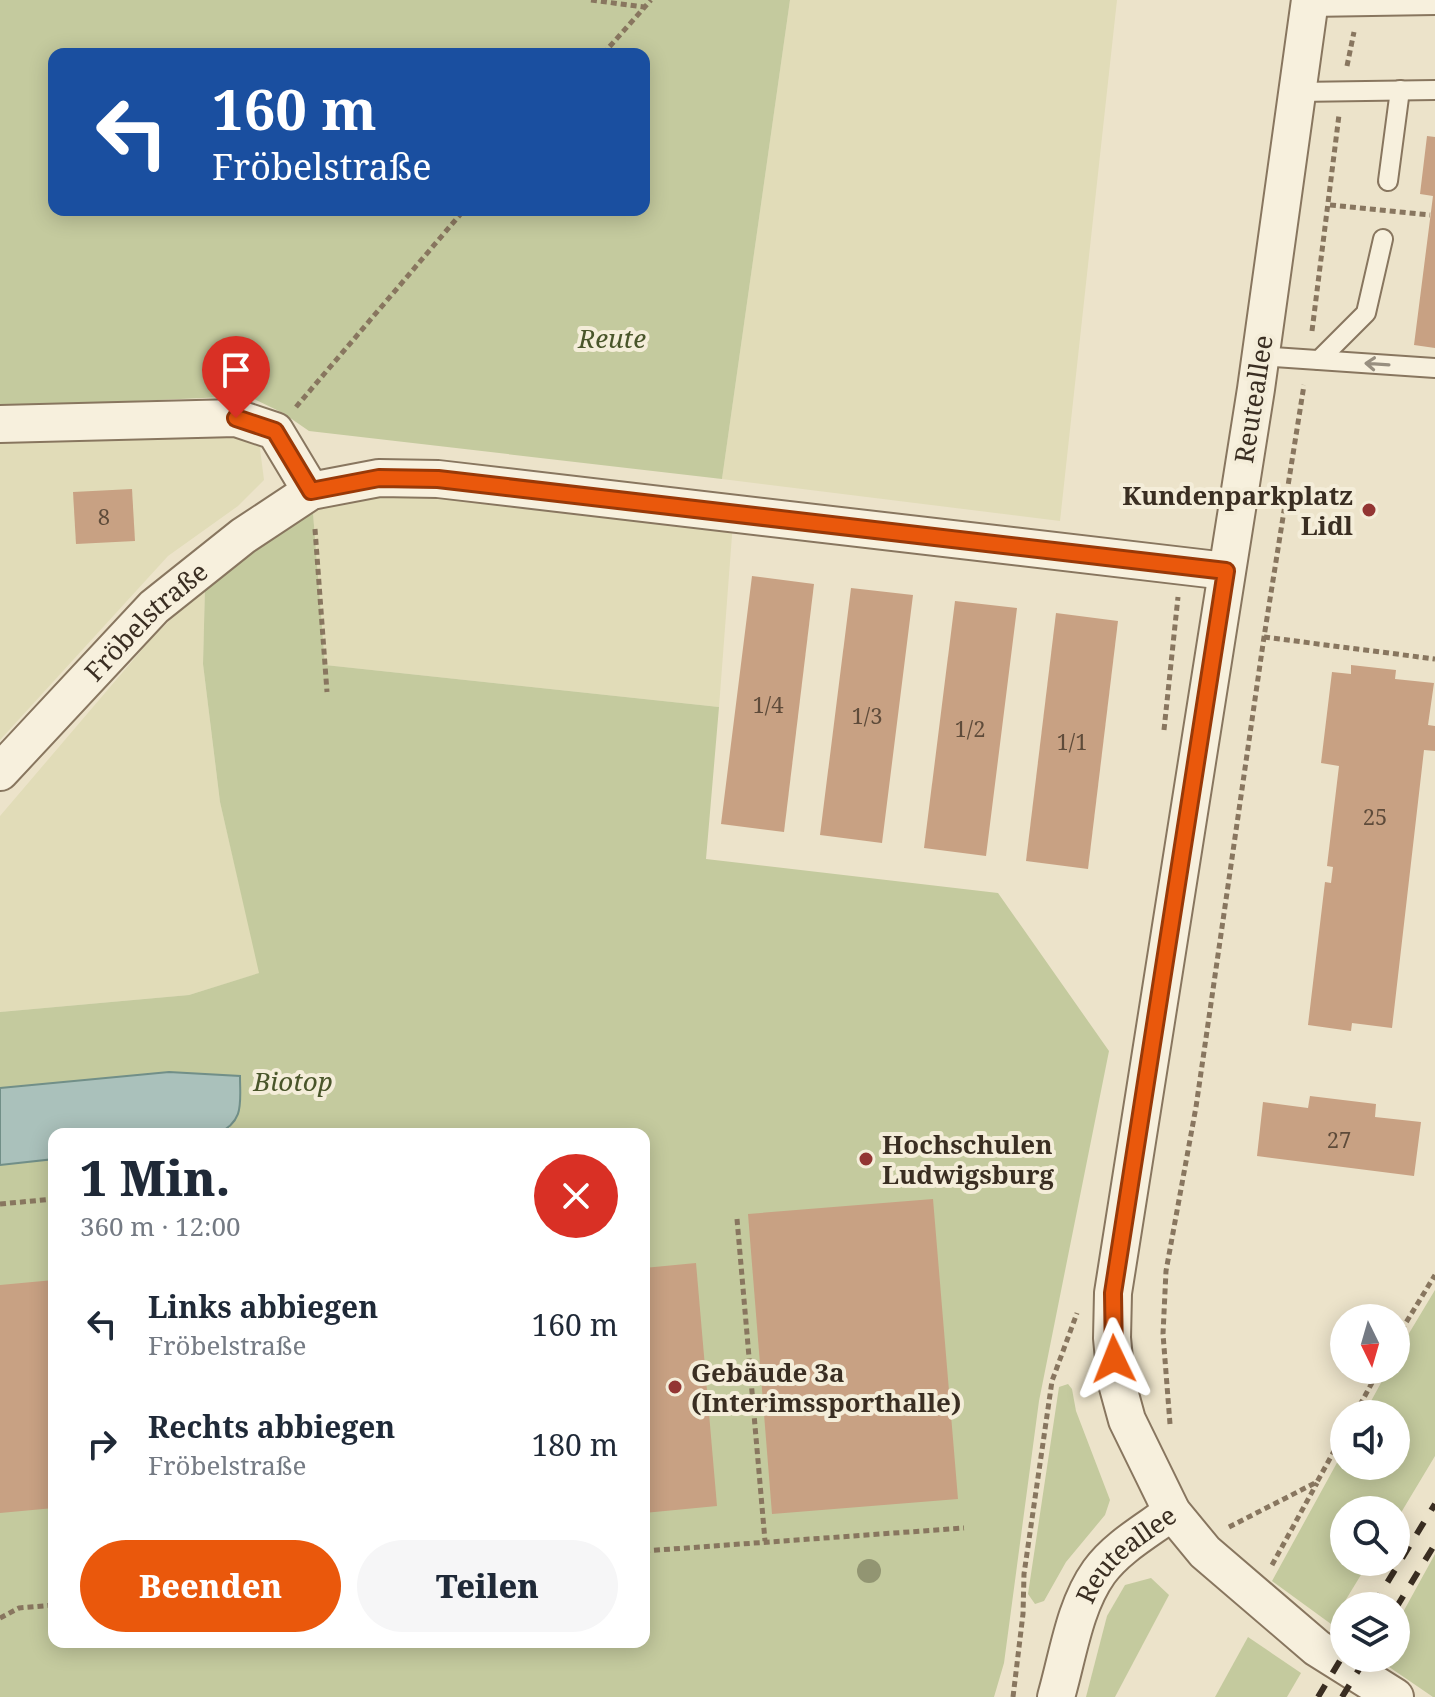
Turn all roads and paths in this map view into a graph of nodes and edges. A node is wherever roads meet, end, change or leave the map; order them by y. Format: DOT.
graph roads {
  1 [pos="591,0"];
  2 [pos="651,0"];
  3 [pos="1310,4"];
  4 [pos="1435,5"];
  5 [pos="1359,6"];
  6 [pos="645,7"];
  7 [pos="608,48"];
  8 [pos="1400,90"];
  9 [pos="1435,90"];
  10 [pos="1342,91"];
  11 [pos="1297,92"];
  12 [pos="1388,181"];
  13 [pos="1330,205"];
  14 [pos="1430,215"];
  15 [pos="459,216"];
  16 [pos="1383,239"];
  17 [pos="1260,356"];
  18 [pos="1314,360"];
  19 [pos="1435,368"];
  20 [pos="0,424"];
  21 [pos="275,431"];
  22 [pos="311,491"];
  23 [pos="1226,571"];
  24 [pos="1264,637"];
  25 [pos="1435,659"];
  26 [pos="327,692"];
  27 [pos="0,772"];
  28 [pos="48,1200"];
  29 [pos="0,1204"];
  30 [pos="737,1219"];
  31 [pos="1435,1275"];
  32 [pos="1410,1316"];
  33 [pos="1171,1432"];
  34 [pos="1330,1458"];
  35 [pos="1317,1482"];
  36 [pos="1172,1512"];
  37 [pos="964,1528"];
  38 [pos="1196,1540"];
  39 [pos="765,1541"];
  40 [pos="650,1551"];
  41 [pos="1255,1595"];
  42 [pos="48,1606"];
  43 [pos="0,1618"];
  44 [pos="1056,1697"];
  45 [pos="1395,1697"];
  1 -- 6 [label="path"];
  2 -- 6 [label="path"];
  3 -- 5 [label="lane"];
  3 -- 11 [label="street, Reuteallee"];
  4 -- 5 [label="lane"];
  5 -- 10 [label="path"];
  6 -- 7 [label="path"];
  8 -- 9 [label="lane"];
  8 -- 10 [label="lane"];
  8 -- 12 [label="lane"];
  10 -- 11 [label="lane"];
  10 -- 13 [label="path"];
  11 -- 17 [label="street, Reuteallee"];
  13 -- 14 [label="path"];
  13 -- 18 [label="path"];
  15 -- 21 [label="path"];
  16 -- 18 [label="lane"];
  17 -- 18 [label="lane"];
  17 -- 23 [label="street, Reuteallee"];
  19 -- 18 [label="lane, one-way"];
  18 -- 24 [label="path"];
  20 -- 21 [label="street"];
  21 -- 22 [label="street"];
  22 -- 23 [label="street, Fröbelstraße"];
  22 -- 26 [label="path"];
  22 -- 27 [label="street, Fröbelstraße"];
  23 -- 36 [label="street, Reuteallee"];
  24 -- 25 [label="path"];
  24 -- 33 [label="path"];
  28 -- 29 [label="path"];
  30 -- 39 [label="path"];
  31 -- 32 [label="path"];
  34 -- 35 [label="path"];
  35 -- 38 [label="path"];
  35 -- 41 [label="path"];
  36 -- 38 [label="street"];
  36 -- 44 [label="street, Reuteallee"];
  37 -- 39 [label="path"];
  38 -- 41 [label="street"];
  39 -- 40 [label="path"];
  41 -- 45 [label="street"];
  42 -- 43 [label="path"];
}
